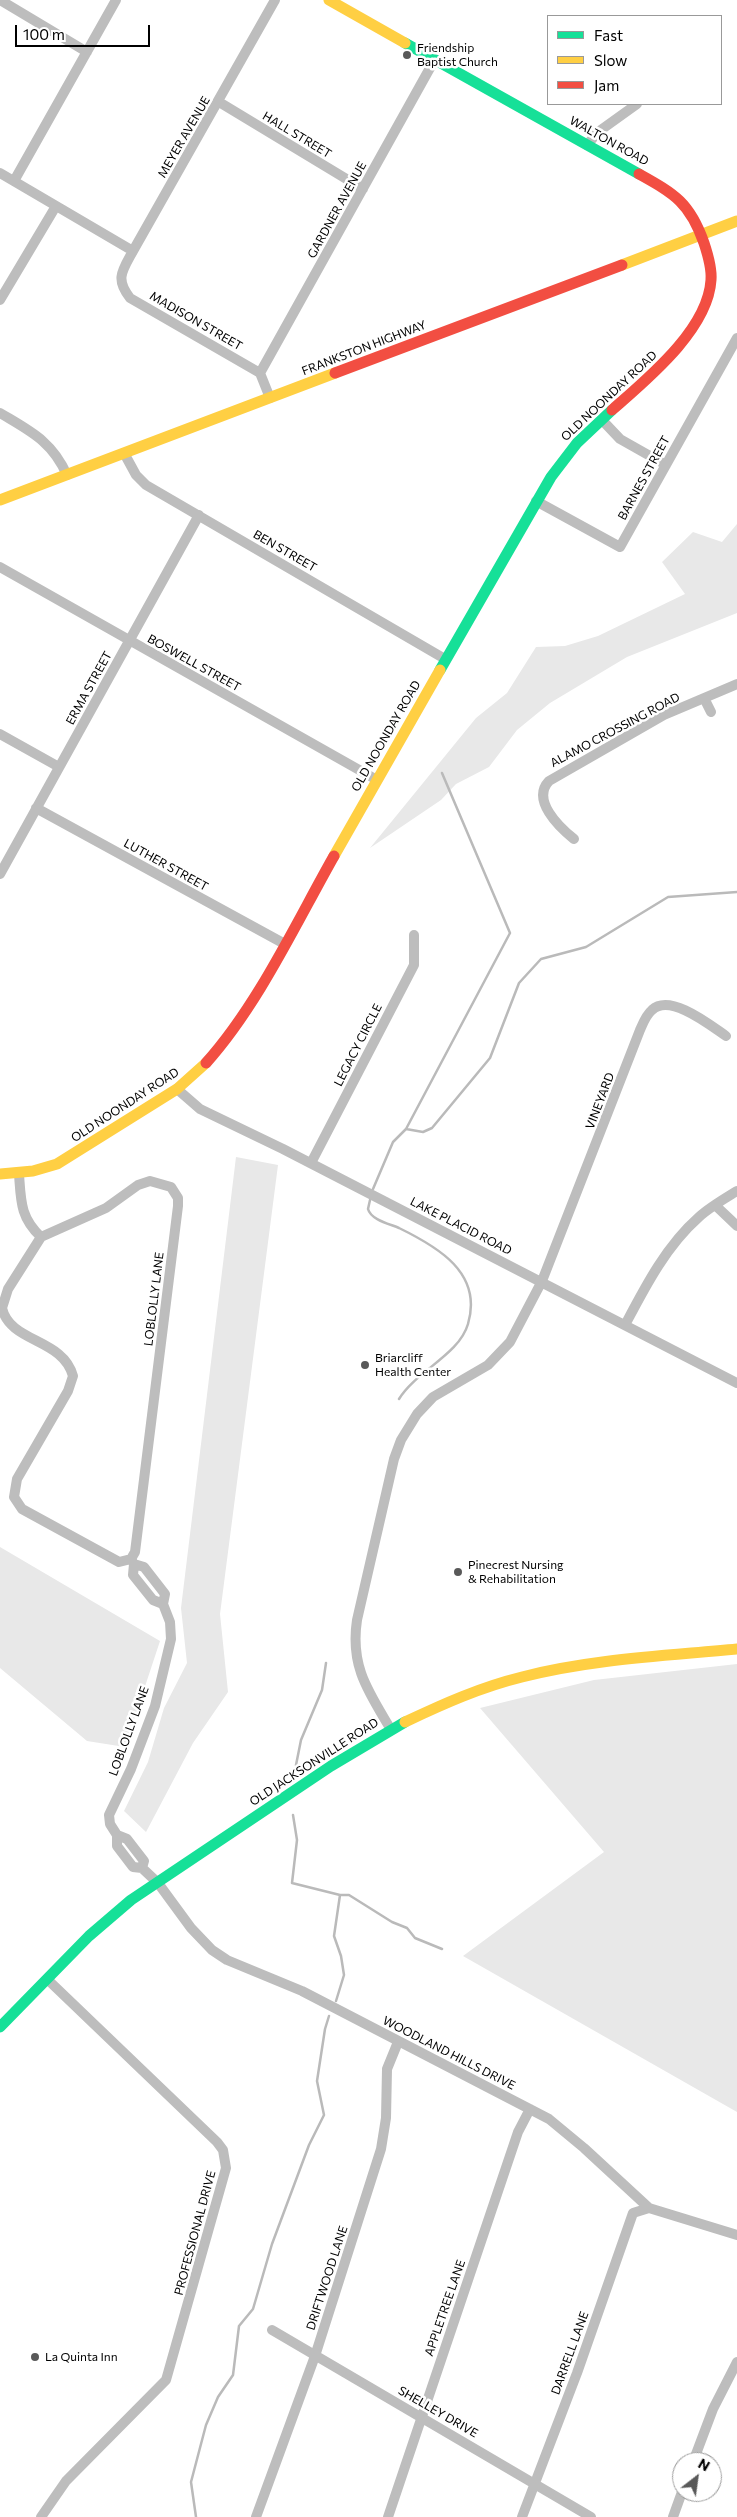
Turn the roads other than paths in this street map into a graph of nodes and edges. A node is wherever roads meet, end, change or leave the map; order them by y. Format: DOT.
graph roads {
  1 [pos="0,0"];
  2 [pos="116,0"];
  3 [pos="276,0"];
  4 [pos="330,0"];
  5 [pos="87,52"];
  6 [pos="435,59"];
  7 [pos="219,102"];
  8 [pos="637,105"];
  9 [pos="587,145"];
  10 [pos="0,173"];
  11 [pos="14,181"];
  12 [pos="363,188"];
  13 [pos="56,206"];
  14 [pos="737,221"];
  15 [pos="701,235"];
  16 [pos="133,252"];
  17 [pos="122,288"];
  18 [pos="0,300"];
  19 [pos="737,338"];
  20 [pos="260,373"];
  21 [pos="270,398"];
  22 [pos="0,413"];
  23 [pos="602,420"];
  24 [pos="124,453"];
  25 [pos="666,465"];
  26 [pos="67,474"];
  27 [pos="0,500"];
  28 [pos="536,501"];
  29 [pos="199,515"];
  30 [pos="0,567"];
  31 [pos="129,641"];
  32 [pos="446,659"];
  33 [pos="737,684"];
  34 [pos="704,698"];
  35 [pos="711,712"];
  36 [pos="0,734"];
  37 [pos="59,767"];
  38 [pos="377,780"];
  39 [pos="36,808"];
  40 [pos="574,839"];
  41 [pos="0,874"];
  42 [pos="414,935"];
  43 [pos="283,944"];
  44 [pos="726,1036"];
  45 [pos="177,1089"];
  46 [pos="311,1163"];
  47 [pos="0,1174"];
  48 [pos="19,1174"];
  49 [pos="737,1191"];
  50 [pos="715,1205"];
  51 [pos="737,1226"];
  52 [pos="41,1237"];
  53 [pos="542,1281"];
  54 [pos="625,1326"];
  55 [pos="737,1383"];
  56 [pos="133,1561"];
  57 [pos="737,1649"];
  58 [pos="390,1728"];
  59 [pos="158,1883"];
  60 [pos="47,1979"];
  61 [pos="0,2027"];
  62 [pos="398,2042"];
  63 [pos="530,2109"];
  64 [pos="649,2208"];
  65 [pos="737,2235"];
  66 [pos="272,2330"];
  67 [pos="315,2356"];
  68 [pos="737,2362"];
  69 [pos="422,2416"];
  70 [pos="697,2452"];
  71 [pos="535,2484"];
  72 [pos="678,2502"];
  73 [pos="41,2517"];
  74 [pos="256,2517"];
  75 [pos="388,2517"];
  76 [pos="522,2517"];
  77 [pos="591,2517"];
  78 [pos="673,2517"];
  1 -- 5 [label="street"];
  2 -- 5 [label="street"];
  3 -- 7 [label="street, MEYER AVENUE"];
  4 -- 6 [label="street, WALTON ROAD"];
  5 -- 11 [label="street"];
  6 -- 9 [label="street, WALTON ROAD"];
  6 -- 12 [label="street, GARDNER AVENUE"];
  7 -- 12 [label="street, HALL STREET"];
  7 -- 16 [label="street, MEYER AVENUE"];
  8 -- 9 [label="street"];
  9 -- 15 [label="street, WALTON ROAD"];
  10 -- 11 [label="street"];
  11 -- 13 [label="street"];
  12 -- 20 [label="street, GARDNER AVENUE"];
  13 -- 16 [label="street"];
  13 -- 18 [label="street"];
  14 -- 15 [label="street, FRANKSTON HIGHWAY"];
  15 -- 21 [label="street, FRANKSTON HIGHWAY"];
  15 -- 23 [label="street, OLD NOONDAY ROAD"];
  16 -- 17 [label="street, MEYER AVENUE"];
  17 -- 20 [label="street, MADISON STREET"];
  19 -- 25 [label="street, BARNES STREET"];
  20 -- 21 [label="street"];
  21 -- 24 [label="street, FRANKSTON HIGHWAY"];
  22 -- 26 [label="street"];
  23 -- 25 [label="street"];
  23 -- 28 [label="street, OLD NOONDAY ROAD"];
  24 -- 26 [label="street, FRANKSTON HIGHWAY"];
  24 -- 29 [label="street, BEN STREET"];
  25 -- 28 [label="street, BARNES STREET"];
  26 -- 27 [label="street, FRANKSTON HIGHWAY"];
  28 -- 32 [label="street, OLD NOONDAY ROAD"];
  29 -- 31 [label="street, ERMA STREET"];
  29 -- 32 [label="street, BEN STREET"];
  30 -- 31 [label="street, BOSWELL STREET"];
  31 -- 37 [label="street, ERMA STREET"];
  31 -- 38 [label="street, BOSWELL STREET"];
  32 -- 38 [label="street, OLD NOONDAY ROAD"];
  33 -- 34 [label="street, ALAMO CROSSING ROAD"];
  34 -- 35 [label="street"];
  34 -- 40 [label="street, ALAMO CROSSING ROAD"];
  36 -- 37 [label="street"];
  37 -- 39 [label="street, ERMA STREET"];
  38 -- 43 [label="street, OLD NOONDAY ROAD"];
  39 -- 41 [label="street, ERMA STREET"];
  39 -- 43 [label="street, LUTHER STREET"];
  42 -- 46 [label="street, LEGACY CIRCLE"];
  43 -- 45 [label="street, OLD NOONDAY ROAD"];
  44 -- 53 [label="street, VINEYARD"];
  45 -- 46 [label="street, LAKE PLACID ROAD"];
  45 -- 48 [label="street, OLD NOONDAY ROAD"];
  46 -- 53 [label="street, LAKE PLACID ROAD"];
  47 -- 48 [label="street, OLD NOONDAY ROAD"];
  48 -- 52 [label="street"];
  49 -- 50 [label="street"];
  50 -- 51 [label="street"];
  50 -- 54 [label="street"];
  52 -- 56 [label="street"];
  52 -- 56 [label="street, LOBLOLLY LANE"];
  53 -- 54 [label="street, LAKE PLACID ROAD"];
  53 -- 58 [label="street"];
  54 -- 55 [label="street, LAKE PLACID ROAD"];
  56 -- 59 [label="street, LOBLOLLY LANE"];
  57 -- 58 [label="street, OLD JACKSONVILLE ROAD"];
  58 -- 59 [label="street, OLD JACKSONVILLE ROAD"];
  59 -- 60 [label="street, OLD JACKSONVILLE ROAD"];
  59 -- 62 [label="street, WOODLAND HILLS DRIVE"];
  60 -- 61 [label="street, OLD JACKSONVILLE ROAD"];
  60 -- 73 [label="street, PROFESSIONAL DRIVE"];
  62 -- 63 [label="street, WOODLAND HILLS DRIVE"];
  62 -- 67 [label="street, DRIFTWOOD LANE"];
  63 -- 64 [label="street, WOODLAND HILLS DRIVE"];
  63 -- 69 [label="street, APPLETREE LANE"];
  64 -- 65 [label="street, WOODLAND HILLS DRIVE"];
  64 -- 71 [label="street, DARRELL LANE"];
  66 -- 67 [label="street, SHELLEY DRIVE"];
  67 -- 69 [label="street, SHELLEY DRIVE"];
  67 -- 74 [label="street, DRIFTWOOD LANE"];
  68 -- 70 [label="street"];
  69 -- 71 [label="street, SHELLEY DRIVE"];
  69 -- 75 [label="street, APPLETREE LANE"];
  71 -- 76 [label="street, DARRELL LANE"];
  71 -- 77 [label="street, SHELLEY DRIVE"];
  72 -- 78 [label="street"];
}
